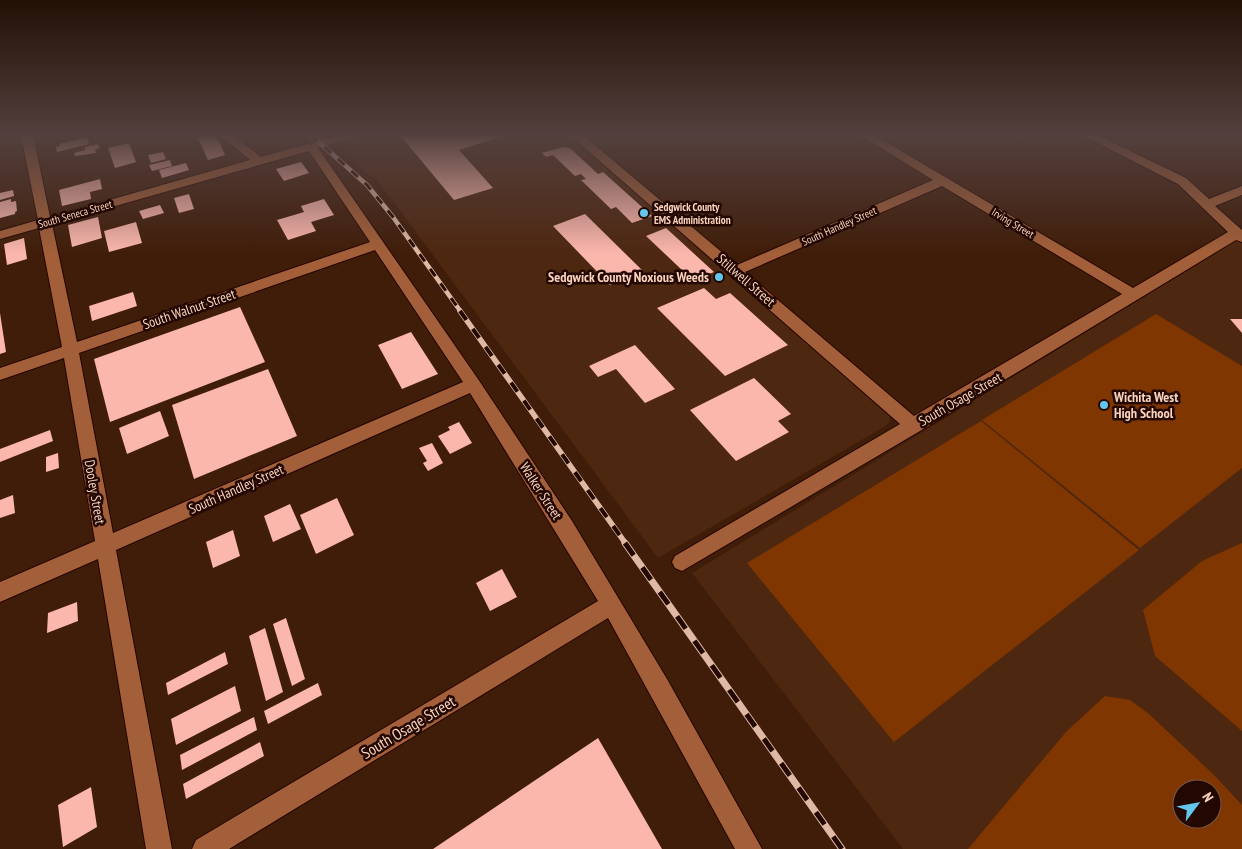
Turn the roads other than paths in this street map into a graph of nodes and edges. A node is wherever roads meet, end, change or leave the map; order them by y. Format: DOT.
graph roads {
  1 [pos="35,175"];
  2 [pos="210,175"];
  3 [pos="331,175"];
  4 [pos="623,175"];
  5 [pos="931,175"];
  6 [pos="1167,175"];
  7 [pos="942,181"];
  8 [pos="1242,190"];
  9 [pos="1208,204"];
  10 [pos="44,222"];
  11 [pos="0,235"];
  12 [pos="1239,236"];
  13 [pos="378,244"];
  14 [pos="736,271"];
  15 [pos="1134,295"];
  16 [pos="71,350"];
  17 [pos="0,374"];
  18 [pos="472,385"];
  19 [pos="914,426"];
  20 [pos="105,547"];
  21 [pos="682,562"];
  22 [pos="0,592"];
  23 [pos="612,604"];
  24 [pos="159,849"];
  25 [pos="205,849"];
  26 [pos="749,849"];
  1 -- 10 [label="street, Dooley Street"];
  2 -- 10 [label="street, South Seneca Street"];
  3 -- 13 [label="street, Walker Street"];
  4 -- 14 [label="street, Stillwell Street"];
  5 -- 7 [label="street, Irving Street"];
  6 -- 9 [label="street"];
  7 -- 14 [label="street, South Handley Street"];
  7 -- 15 [label="street, Irving Street"];
  8 -- 9 [label="street"];
  9 -- 12 [label="street"];
  10 -- 11 [label="street, South Seneca Street"];
  10 -- 16 [label="street, Dooley Street"];
  12 -- 15 [label="street, South Osage Street"];
  13 -- 16 [label="street, South Walnut Street"];
  13 -- 18 [label="street, Walker Street"];
  14 -- 19 [label="street, Stillwell Street"];
  15 -- 19 [label="street, South Osage Street"];
  16 -- 17 [label="street, South Walnut Street"];
  16 -- 20 [label="street, Dooley Street"];
  18 -- 20 [label="street, South Handley Street"];
  18 -- 23 [label="street, Walker Street"];
  19 -- 21 [label="street, South Osage Street"];
  20 -- 22 [label="street, South Handley Street"];
  20 -- 24 [label="street, Dooley Street"];
  23 -- 25 [label="street, South Osage Street"];
  23 -- 26 [label="street, Walker Street"];
}
